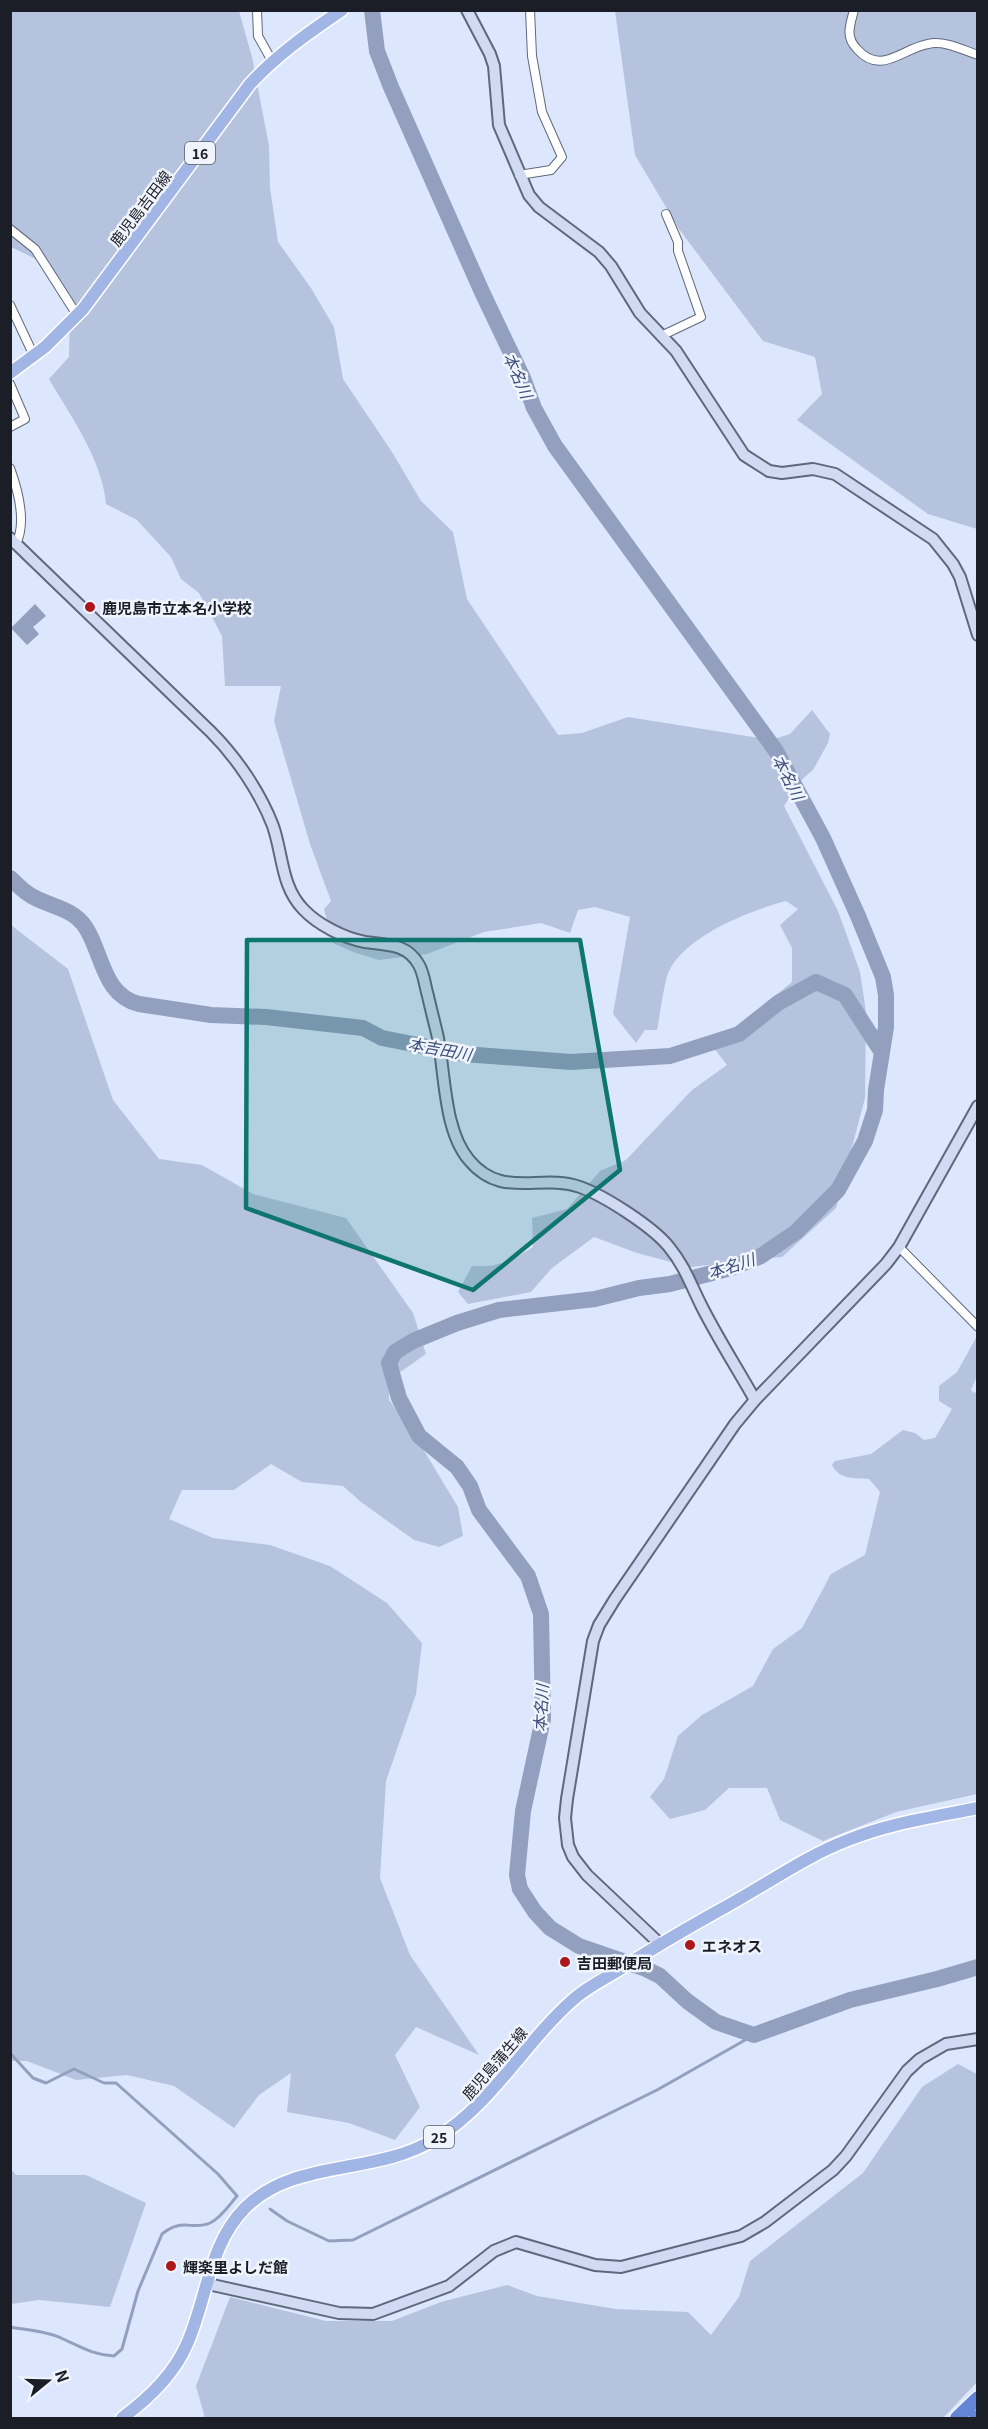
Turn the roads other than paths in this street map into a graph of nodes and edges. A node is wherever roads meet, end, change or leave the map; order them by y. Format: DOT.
graph roads {
  1 [pos="257,10"];
  2 [pos="342,10"];
  3 [pos="467,10"];
  4 [pos="530,10"];
  5 [pos="854,10"];
  6 [pos="978,55"];
  7 [pos="272,61"];
  8 [pos="519,175"];
  9 [pos="666,214"];
  10 [pos="10,228"];
  11 [pos="10,305"];
  12 [pos="77,315"];
  13 [pos="663,335"];
  14 [pos="34,356"];
  15 [pos="10,373"];
  16 [pos="10,384"];
  17 [pos="10,427"];
  18 [pos="10,468"];
  19 [pos="13,541"];
  20 [pos="978,635"];
  21 [pos="978,1106"];
  22 [pos="899,1246"];
  23 [pos="978,1327"];
  24 [pos="754,1400"];
  25 [pos="978,1808"];
  26 [pos="660,1944"];
  27 [pos="978,2038"];
  28 [pos="208,2284"];
  29 [pos="978,2397"];
  30 [pos="122,2418"];
  31 [pos="957,2418"];
  1 -- 7 [label="street"];
  2 -- 7 [label="main road, 鹿児島吉田線 / 16"];
  3 -- 8 [label="street"];
  4 -- 8 [label="street"];
  5 -- 6 [label="street"];
  7 -- 12 [label="main road, 鹿児島吉田線 / 16"];
  8 -- 13 [label="street"];
  9 -- 13 [label="street"];
  10 -- 12 [label="street"];
  11 -- 14 [label="street"];
  12 -- 14 [label="main road, 鹿児島吉田線 / 16"];
  13 -- 20 [label="street"];
  14 -- 15 [label="main road, 鹿児島吉田線 / 16"];
  16 -- 17 [label="street"];
  18 -- 19 [label="street"];
  19 -- 24 [label="street"];
  21 -- 22 [label="street"];
  22 -- 23 [label="street"];
  22 -- 24 [label="street"];
  24 -- 26 [label="street"];
  25 -- 26 [label="main road, 鹿児島蒲生線 / 25"];
  26 -- 28 [label="main road, 鹿児島蒲生線 / 25"];
  27 -- 28 [label="street"];
  28 -- 30 [label="main road, 鹿児島蒲生線 / 25"];
  29 -- 31 [label="highway"];
}
